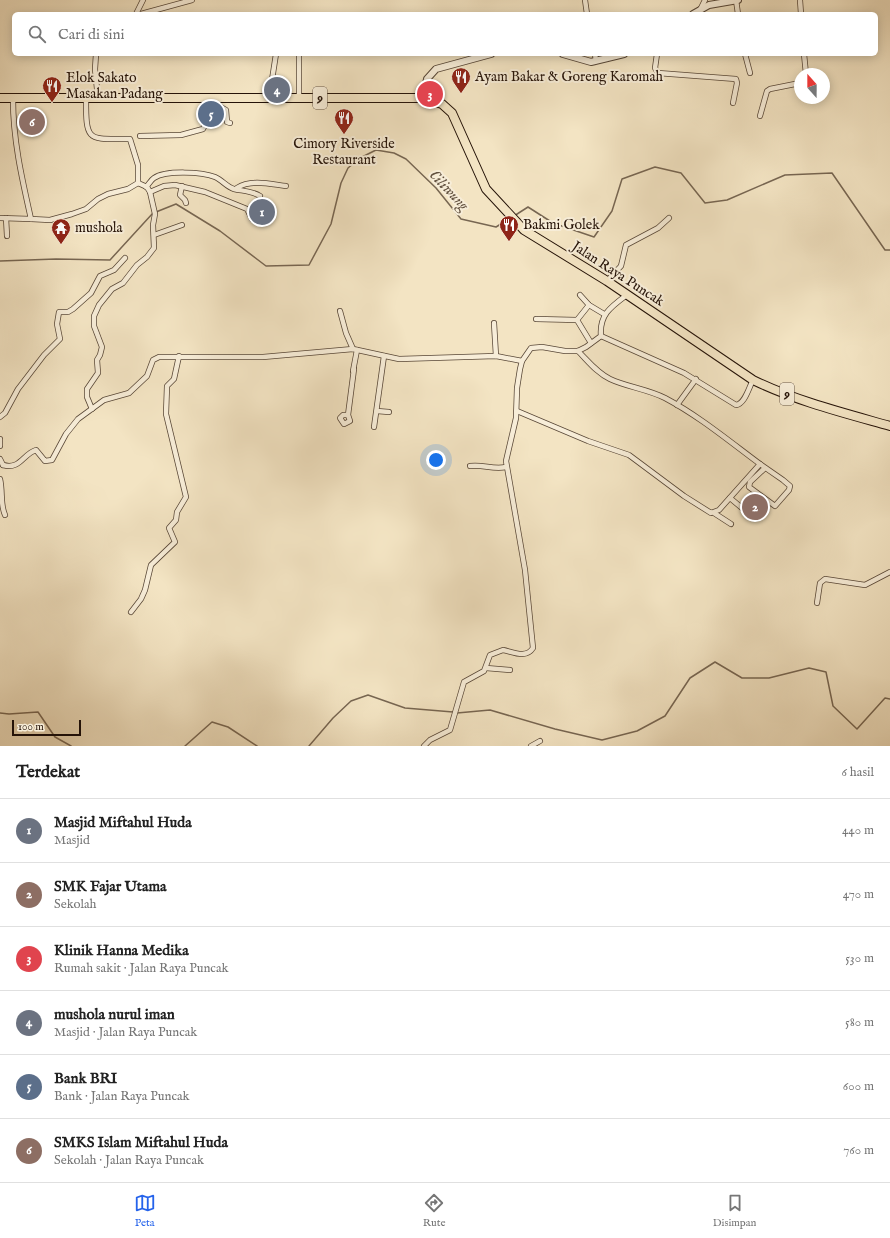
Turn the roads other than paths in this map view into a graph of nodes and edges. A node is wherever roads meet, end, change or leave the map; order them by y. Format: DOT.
graph roads {
  1 [pos="143,0"];
  2 [pos="192,0"];
  3 [pos="585,0"];
  4 [pos="705,0"];
  5 [pos="737,0"];
  6 [pos="800,0"];
  7 [pos="700,10"];
  8 [pos="137,12"];
  9 [pos="148,12"];
  10 [pos="587,12"];
  11 [pos="696,12"];
  12 [pos="738,12"];
  13 [pos="801,12"];
  14 [pos="96,56"];
  15 [pos="276,56"];
  16 [pos="299,56"];
  17 [pos="484,56"];
  18 [pos="570,56"];
  19 [pos="595,56"];
  20 [pos="616,56"];
  21 [pos="657,56"];
  22 [pos="746,56"];
  23 [pos="804,56"];
  24 [pos="596,61"];
  25 [pos="805,68"];
  26 [pos="750,73"];
  27 [pos="794,84"];
  28 [pos="0,98"];
  29 [pos="299,98"];
  30 [pos="423,98"];
  31 [pos="13,99"];
  32 [pos="86,99"];
  33 [pos="98,99"];
  34 [pos="205,99"];
  35 [pos="215,99"];
  36 [pos="269,99"];
  37 [pos="733,103"];
  38 [pos="760,116"];
  39 [pos="230,124"];
  40 [pos="140,136"];
  41 [pos="138,183"];
  42 [pos="182,186"];
  43 [pos="286,186"];
  44 [pos="146,187"];
  45 [pos="236,189"];
  46 [pos="150,192"];
  47 [pos="260,196"];
  48 [pos="186,203"];
  49 [pos="0,218"];
  50 [pos="6,218"];
  51 [pos="669,218"];
  52 [pos="31,219"];
  53 [pos="252,219"];
  54 [pos="182,225"];
  55 [pos="154,235"];
  56 [pos="7,236"];
  57 [pos="124,258"];
  58 [pos="607,281"];
  59 [pos="628,294"];
  60 [pos="580,295"];
  61 [pos="589,305"];
  62 [pos="340,311"];
  63 [pos="604,314"];
  64 [pos="536,319"];
  65 [pos="577,320"];
  66 [pos="494,323"];
  67 [pos="601,336"];
  68 [pos="591,343"];
  69 [pos="355,349"];
  70 [pos="578,351"];
  71 [pos="179,356"];
  72 [pos="384,356"];
  73 [pos="496,356"];
  74 [pos="522,361"];
  75 [pos="696,379"];
  76 [pos="753,380"];
  77 [pos="677,405"];
  78 [pos="92,409"];
  79 [pos="377,411"];
  80 [pos="516,411"];
  81 [pos="389,412"];
  82 [pos="347,414"];
  83 [pos="0,417"];
  84 [pos="890,426"];
  85 [pos="374,427"];
  86 [pos="0,439"];
  87 [pos="0,446"];
  88 [pos="0,459"];
  89 [pos="760,464"];
  90 [pos="470,466"];
  91 [pos="2,467"];
  92 [pos="506,467"];
  93 [pos="765,468"];
  94 [pos="0,479"];
  95 [pos="730,498"];
  96 [pos="714,513"];
  97 [pos="5,515"];
  98 [pos="754,518"];
  99 [pos="731,524"];
  100 [pos="890,572"];
  101 [pos="817,603"];
  102 [pos="131,612"];
  103 [pos="486,668"];
  104 [pos="510,670"];
  105 [pos="540,741"];
  106 [pos="424,746"];
  107 [pos="531,746"];
  1 -- 8 [label="street"];
  2 -- 9 [label="street"];
  3 -- 10 [label="street"];
  4 -- 7 [label="street"];
  5 -- 7 [label="street"];
  5 -- 12 [label="street"];
  6 -- 13 [label="street"];
  7 -- 11 [label="street"];
  14 -- 33 [label="street"];
  15 -- 36 [label="street"];
  16 -- 29 [label="street"];
  17 -- 30 [label="street"];
  18 -- 24 [label="street"];
  19 -- 24 [label="street"];
  20 -- 24 [label="street"];
  21 -- 37 [label="street"];
  22 -- 26 [label="street"];
  23 -- 25 [label="street"];
  27 -- 38 [label="street"];
  28 -- 31 [label="highway, Jalan Raya Puncak / 9"];
  29 -- 30 [label="highway, Jalan Raya Puncak / 9"];
  29 -- 36 [label="highway, Jalan Raya Puncak / 9"];
  30 -- 58 [label="highway, Jalan Raya Puncak / 9"];
  31 -- 32 [label="highway, Jalan Raya Puncak / 9"];
  31 -- 52 [label="street"];
  32 -- 33 [label="highway, Jalan Raya Puncak / 9"];
  32 -- 41 [label="street"];
  33 -- 34 [label="highway, Jalan Raya Puncak / 9"];
  34 -- 35 [label="highway, Jalan Raya Puncak / 9"];
  34 -- 40 [label="street"];
  35 -- 36 [label="highway, Jalan Raya Puncak / 9"];
  35 -- 39 [label="street"];
  41 -- 44 [label="street"];
  41 -- 52 [label="street"];
  42 -- 46 [label="street"];
  42 -- 48 [label="street"];
  42 -- 53 [label="street"];
  43 -- 45 [label="street"];
  44 -- 45 [label="street"];
  44 -- 46 [label="street"];
  45 -- 47 [label="street"];
  46 -- 55 [label="street"];
  49 -- 50 [label="street"];
  50 -- 52 [label="street"];
  50 -- 56 [label="street"];
  51 -- 58 [label="street"];
  54 -- 55 [label="street"];
  55 -- 78 [label="street"];
  57 -- 83 [label="street"];
  58 -- 59 [label="highway, Jalan Raya Puncak / 9"];
  59 -- 63 [label="street"];
  59 -- 76 [label="highway, Jalan Raya Puncak / 9"];
  60 -- 61 [label="street"];
  61 -- 63 [label="street"];
  61 -- 65 [label="street"];
  62 -- 69 [label="street"];
  63 -- 67 [label="street"];
  64 -- 65 [label="street"];
  65 -- 68 [label="street"];
  66 -- 73 [label="street"];
  67 -- 68 [label="street"];
  67 -- 75 [label="street"];
  68 -- 70 [label="street"];
  69 -- 71 [label="street"];
  69 -- 72 [label="street"];
  69 -- 82 [label="street"];
  70 -- 74 [label="street"];
  70 -- 77 [label="street"];
  71 -- 78 [label="street"];
  71 -- 102 [label="street"];
  72 -- 73 [label="street"];
  72 -- 79 [label="street"];
  73 -- 74 [label="street"];
  74 -- 80 [label="street"];
  75 -- 76 [label="street"];
  75 -- 77 [label="street"];
  76 -- 84 [label="highway, Jalan Raya Puncak / 9"];
  77 -- 89 [label="street"];
  78 -- 91 [label="street"];
  79 -- 81 [label="street"];
  79 -- 85 [label="street"];
  80 -- 92 [label="street"];
  80 -- 96 [label="street"];
  86 -- 87 [label="street"];
  88 -- 91 [label="street"];
  89 -- 93 [label="street"];
  89 -- 95 [label="street"];
  90 -- 92 [label="street"];
  92 -- 103 [label="street"];
  93 -- 93 [label="street"];
  94 -- 97 [label="street"];
  95 -- 96 [label="street"];
  95 -- 98 [label="street"];
  96 -- 99 [label="street"];
  100 -- 101 [label="street"];
  103 -- 104 [label="street"];
  103 -- 106 [label="street"];
  105 -- 107 [label="street"];
}
